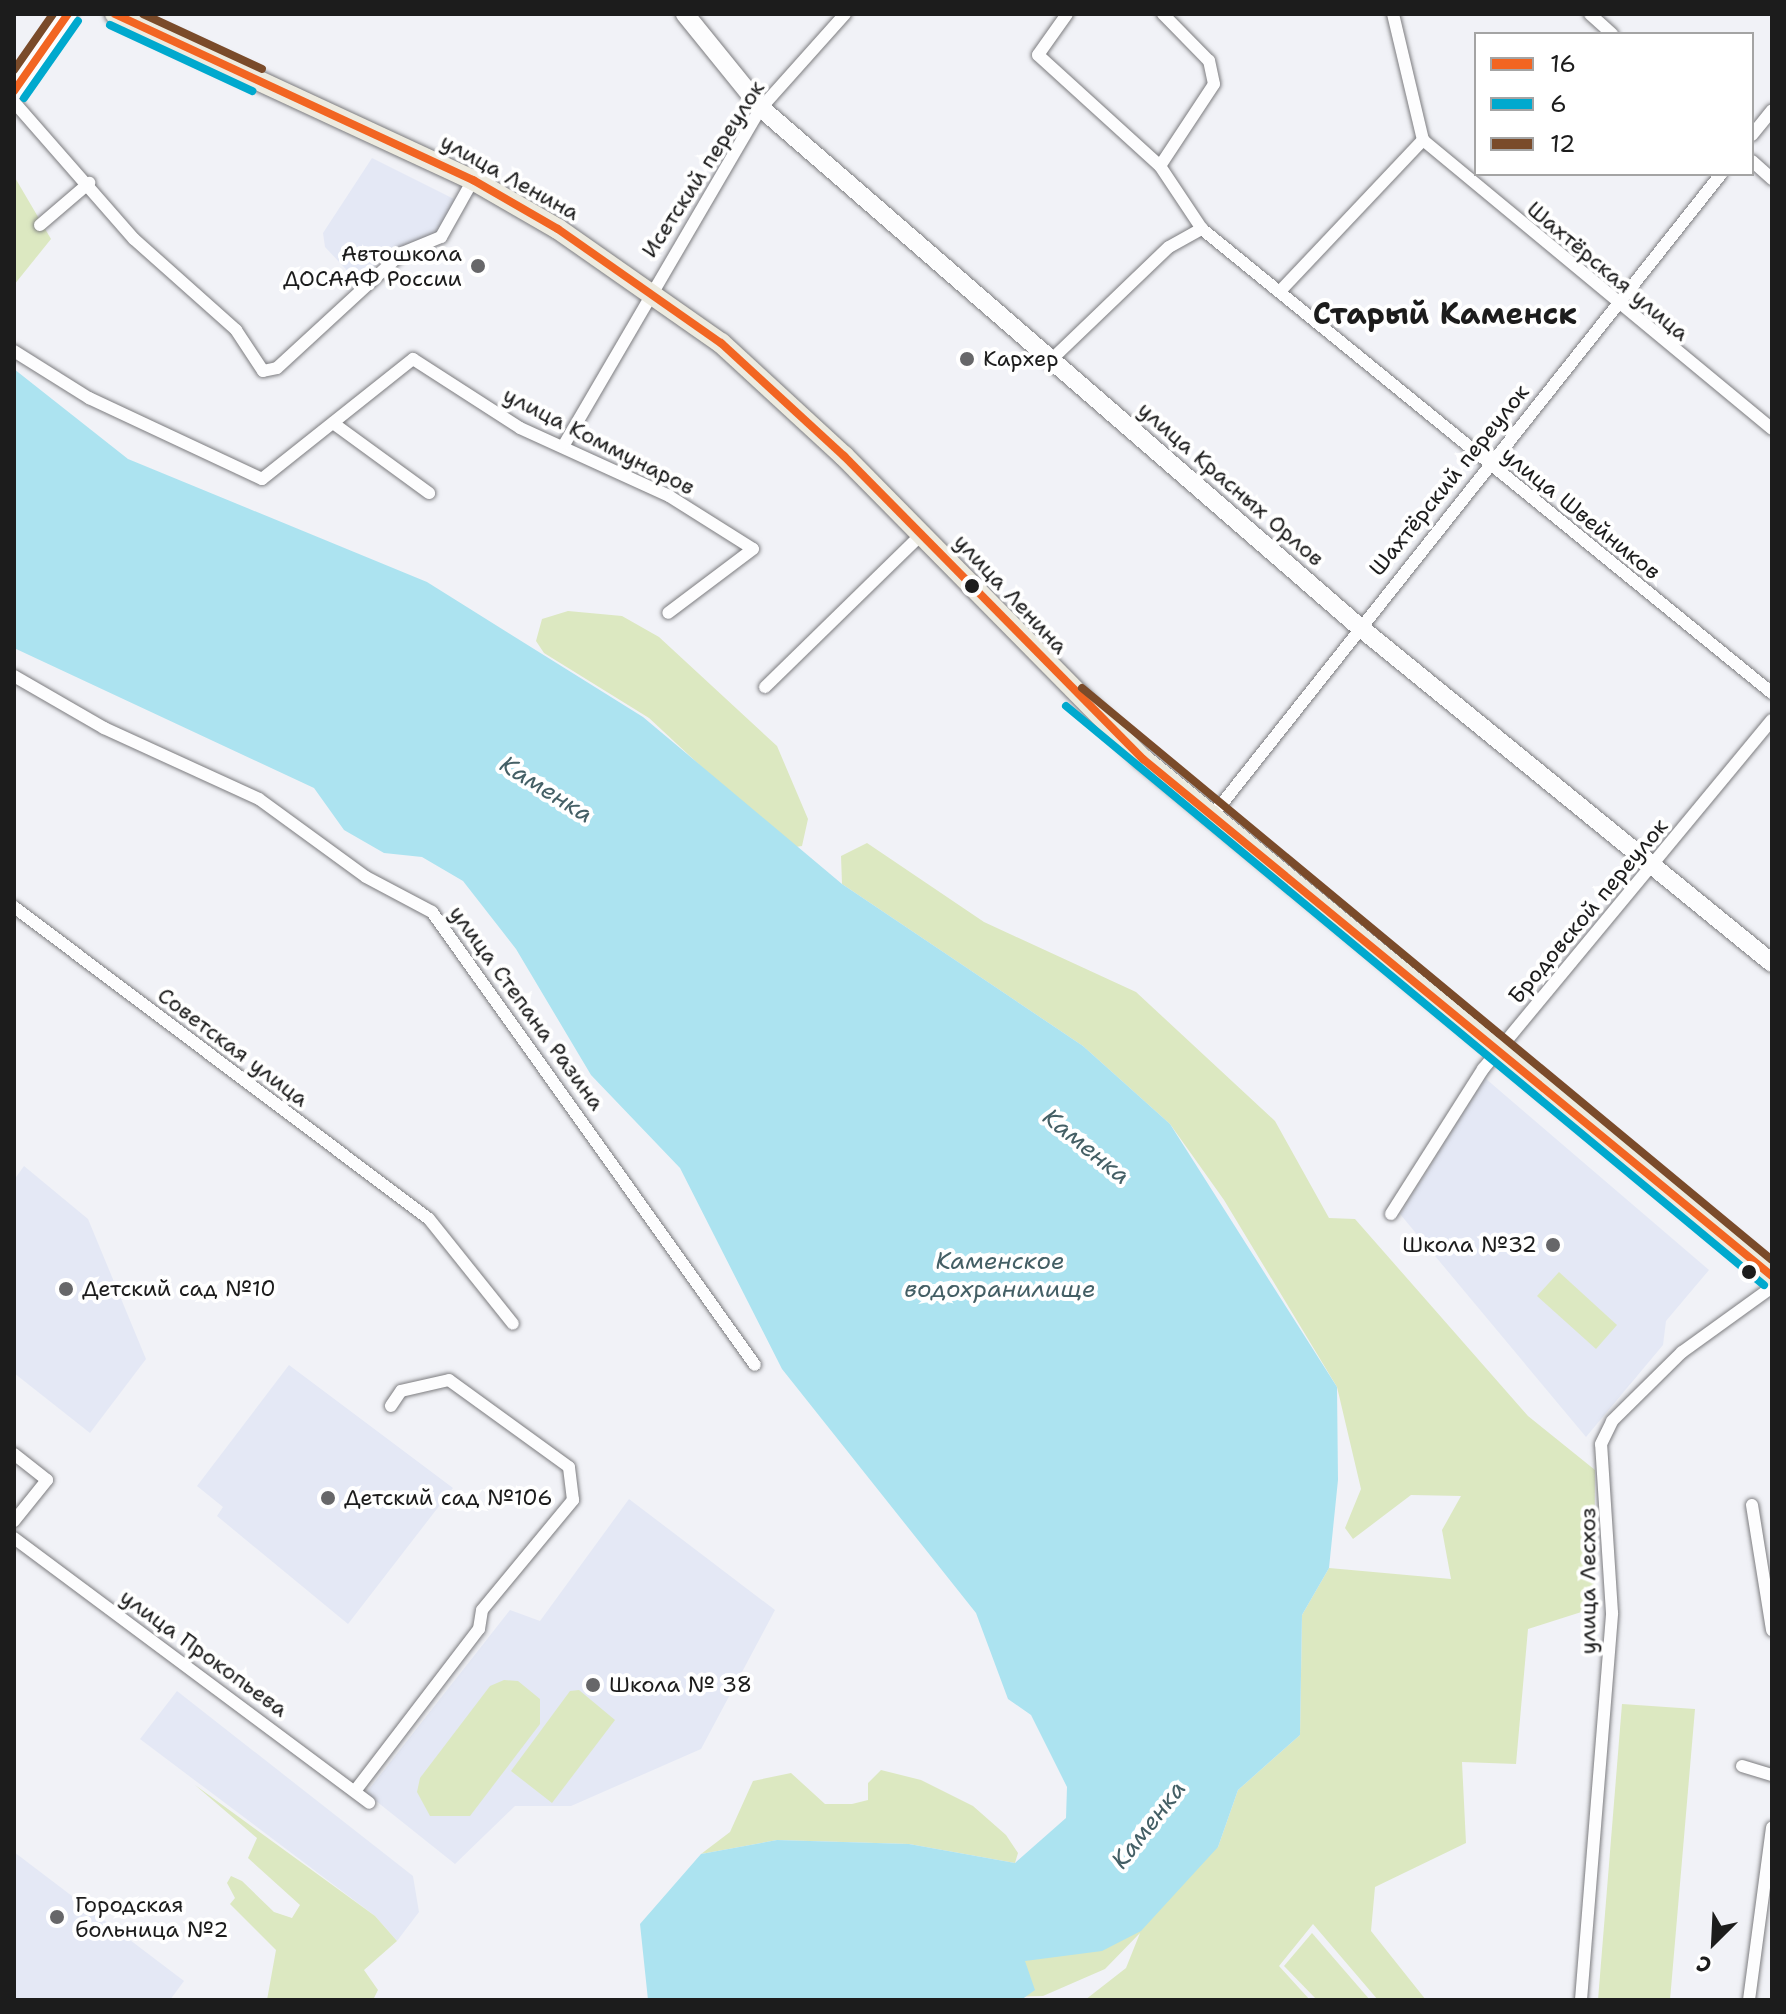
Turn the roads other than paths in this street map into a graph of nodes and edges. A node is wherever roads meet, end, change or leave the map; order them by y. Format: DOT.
graph roads {
  1 [pos="68,14"];
  2 [pos="115,14"];
  3 [pos="685,14"];
  4 [pos="845,14"];
  5 [pos="1067,14"];
  6 [pos="1163,14"];
  7 [pos="1393,14"];
  8 [pos="1590,14"];
  9 [pos="1610,32"];
  10 [pos="14,91"];
  11 [pos="14,102"];
  12 [pos="761,108"];
  13 [pos="1772,110"];
  14 [pos="1754,132"];
  15 [pos="1423,140"];
  16 [pos="1754,163"];
  17 [pos="1160,166"];
  18 [pos="1719,176"];
  19 [pos="1772,179"];
  20 [pos="473,180"];
  21 [pos="89,183"];
  22 [pos="40,225"];
  23 [pos="1202,229"];
  24 [pos="1283,288"];
  25 [pos="649,291"];
  26 [pos="1615,305"];
  27 [pos="14,351"];
  28 [pos="1051,360"];
  29 [pos="333,423"];
  30 [pos="1772,429"];
  31 [pos="565,443"];
  32 [pos="1488,463"];
  33 [pos="429,493"];
  34 [pos="922,534"];
  35 [pos="668,613"];
  36 [pos="1357,625"];
  37 [pos="14,676"];
  38 [pos="765,687"];
  39 [pos="1772,693"];
  40 [pos="1772,720"];
  41 [pos="1213,815"];
  42 [pos="1654,864"];
  43 [pos="14,907"];
  44 [pos="1772,963"];
  45 [pos="1499,1049"];
  46 [pos="1391,1214"];
  47 [pos="1772,1276"];
  48 [pos="1772,1287"];
  49 [pos="513,1324"];
  50 [pos="755,1365"];
  51 [pos="391,1406"];
  52 [pos="14,1454"];
  53 [pos="1752,1505"];
  54 [pos="14,1521"];
  55 [pos="14,1538"];
  56 [pos="1772,1630"];
  57 [pos="1742,1766"];
  58 [pos="1772,1775"];
  59 [pos="355,1791"];
  60 [pos="369,1803"];
  61 [pos="1772,1828"];
  62 [pos="1581,2000"];
  63 [pos="1749,2000"];
  1 -- 10 [label="street"];
  2 -- 20 [label="main road, улица Ленина"];
  3 -- 12 [label="street, улица Красных Орлов"];
  4 -- 12 [label="street, Исетский переулок"];
  5 -- 17 [label="street, улица Швейников"];
  6 -- 17 [label="street"];
  7 -- 15 [label="street"];
  8 -- 9 [label="street"];
  11 -- 21 [label="street"];
  12 -- 25 [label="street, Исетский переулок"];
  12 -- 28 [label="street, улица Красных Орлов"];
  13 -- 14 [label="street"];
  15 -- 24 [label="street"];
  15 -- 26 [label="street, Шахтёрская улица"];
  16 -- 19 [label="street"];
  17 -- 23 [label="street, улица Швейников"];
  18 -- 26 [label="street, Шахтёрский переулок"];
  20 -- 21 [label="street"];
  20 -- 25 [label="main road, улица Ленина"];
  21 -- 22 [label="street"];
  23 -- 24 [label="street, улица Швейников"];
  23 -- 28 [label="street"];
  24 -- 32 [label="street, улица Швейников"];
  25 -- 31 [label="street, Исетский переулок"];
  25 -- 34 [label="main road, улица Ленина"];
  26 -- 30 [label="street, Шахтёрская улица"];
  26 -- 32 [label="street, Шахтёрский переулок"];
  27 -- 29 [label="street, улица Коммунаров"];
  28 -- 36 [label="street, улица Красных Орлов"];
  29 -- 31 [label="street, улица Коммунаров"];
  29 -- 33 [label="street"];
  31 -- 35 [label="street, улица Коммунаров"];
  32 -- 36 [label="street, Шахтёрский переулок"];
  32 -- 39 [label="street, улица Швейников"];
  34 -- 38 [label="street"];
  34 -- 41 [label="main road, улица Ленина"];
  36 -- 41 [label="street, Шахтёрский переулок"];
  36 -- 42 [label="street, улица Красных Орлов"];
  37 -- 50 [label="street, улица Степана Разина"];
  40 -- 42 [label="street, Бродовской переулок"];
  41 -- 45 [label="main road, улица Ленина"];
  42 -- 44 [label="street, улица Красных Орлов"];
  42 -- 45 [label="street, Бродовской переулок"];
  43 -- 49 [label="street, Советская улица"];
  45 -- 46 [label="street, Бродовской переулок"];
  45 -- 47 [label="main road, улица Ленина"];
  48 -- 62 [label="street, улица Лесхоз"];
  51 -- 59 [label="street"];
  52 -- 54 [label="street"];
  53 -- 56 [label="street"];
  55 -- 59 [label="street, улица Прокопьева"];
  57 -- 58 [label="street"];
  59 -- 60 [label="street, улица Прокопьева"];
  61 -- 63 [label="street"];
}
